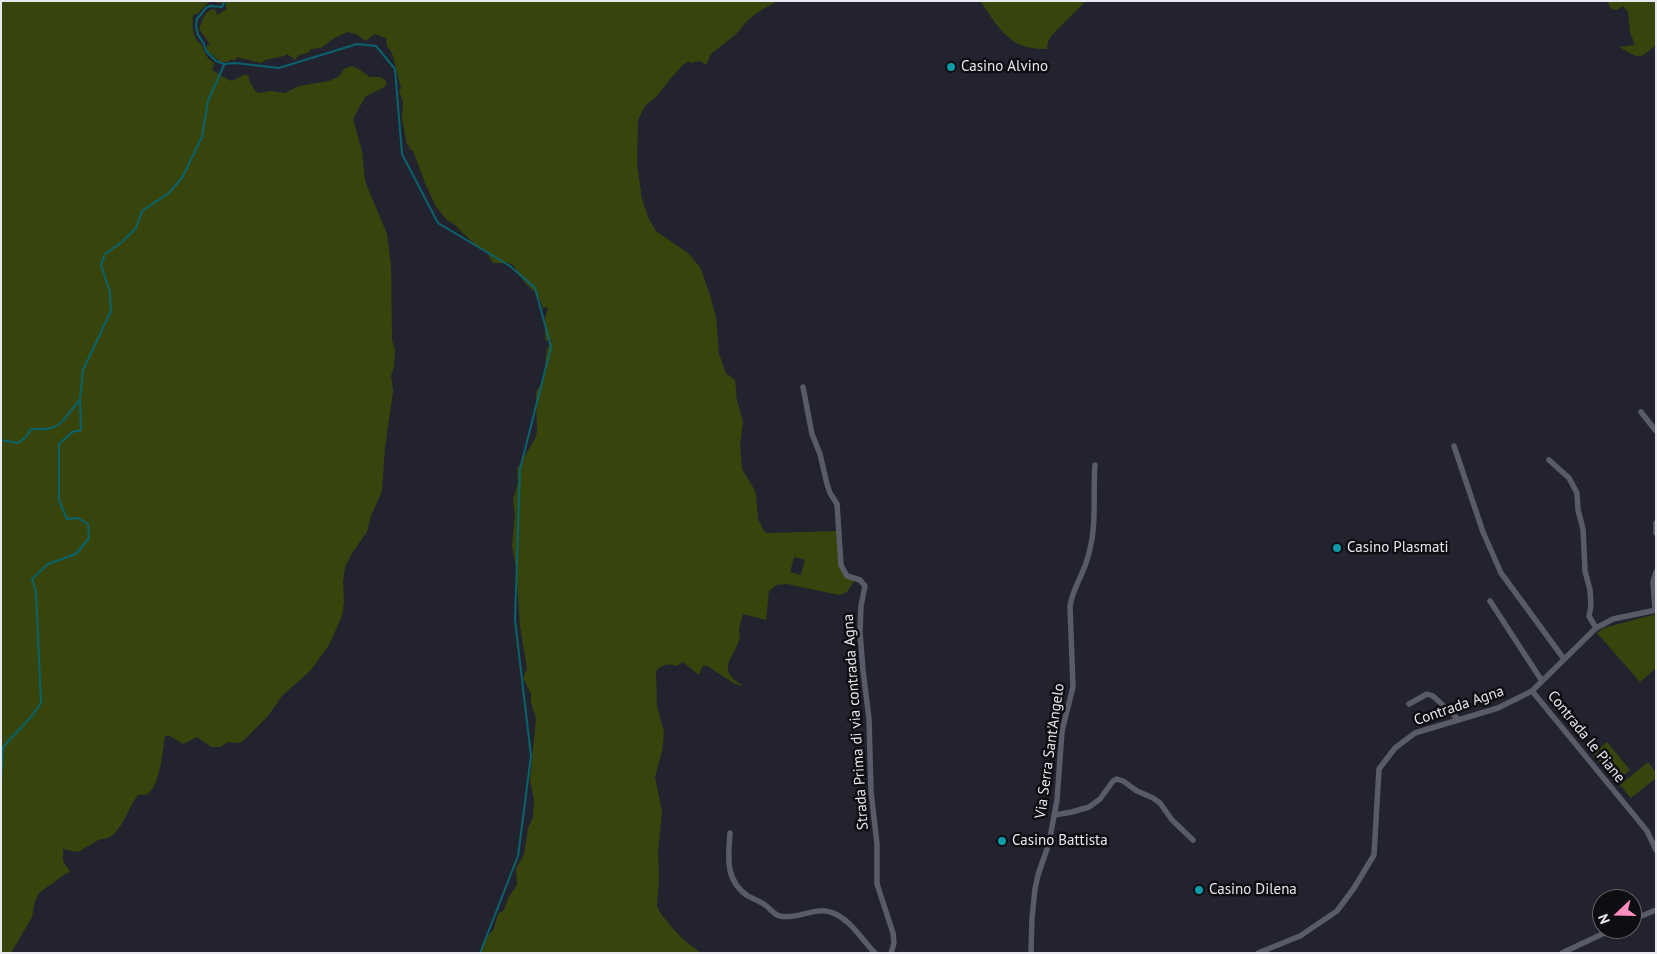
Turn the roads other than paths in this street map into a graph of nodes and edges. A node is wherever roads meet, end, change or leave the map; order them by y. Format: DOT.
graph roads {
  1 [pos="803,387"];
  2 [pos="1641,412"];
  3 [pos="1656,431"];
  4 [pos="1454,446"];
  5 [pos="1549,460"];
  6 [pos="1095,465"];
  7 [pos="1656,523"];
  8 [pos="1656,532"];
  9 [pos="1656,572"];
  10 [pos="1490,601"];
  11 [pos="1656,610"];
  12 [pos="1596,628"];
  13 [pos="1564,659"];
  14 [pos="1542,681"];
  15 [pos="1532,690"];
  16 [pos="1409,704"];
  17 [pos="1458,720"];
  18 [pos="1054,815"];
  19 [pos="730,833"];
  20 [pos="1193,840"];
  21 [pos="1656,850"];
  22 [pos="1656,910"];
  23 [pos="1642,916"];
  24 [pos="1592,939"];
  25 [pos="875,953"];
  26 [pos="891,953"];
  27 [pos="1031,953"];
  28 [pos="1258,953"];
  29 [pos="1562,953"];
  1 -- 26 [label="street, Strada Prima di via contrada Agna"];
  2 -- 3 [label="street"];
  4 -- 13 [label="street"];
  5 -- 12 [label="street"];
  6 -- 18 [label="street, Via Serra Sant'Angelo"];
  7 -- 8 [label="street"];
  9 -- 11 [label="street"];
  10 -- 14 [label="street"];
  11 -- 12 [label="street, Contrada le Piane"];
  12 -- 13 [label="street, Contrada le Piane"];
  13 -- 14 [label="street, Contrada le Piane"];
  14 -- 15 [label="street, Contrada le Piane"];
  15 -- 17 [label="street, Contrada Agna"];
  15 -- 21 [label="street, Contrada le Piane"];
  16 -- 17 [label="street"];
  17 -- 28 [label="street, Contrada Agna"];
  18 -- 20 [label="street"];
  18 -- 27 [label="street, Via Serra Sant'Angelo"];
  19 -- 25 [label="street"];
  22 -- 23 [label="street"];
  24 -- 29 [label="street"];
}
